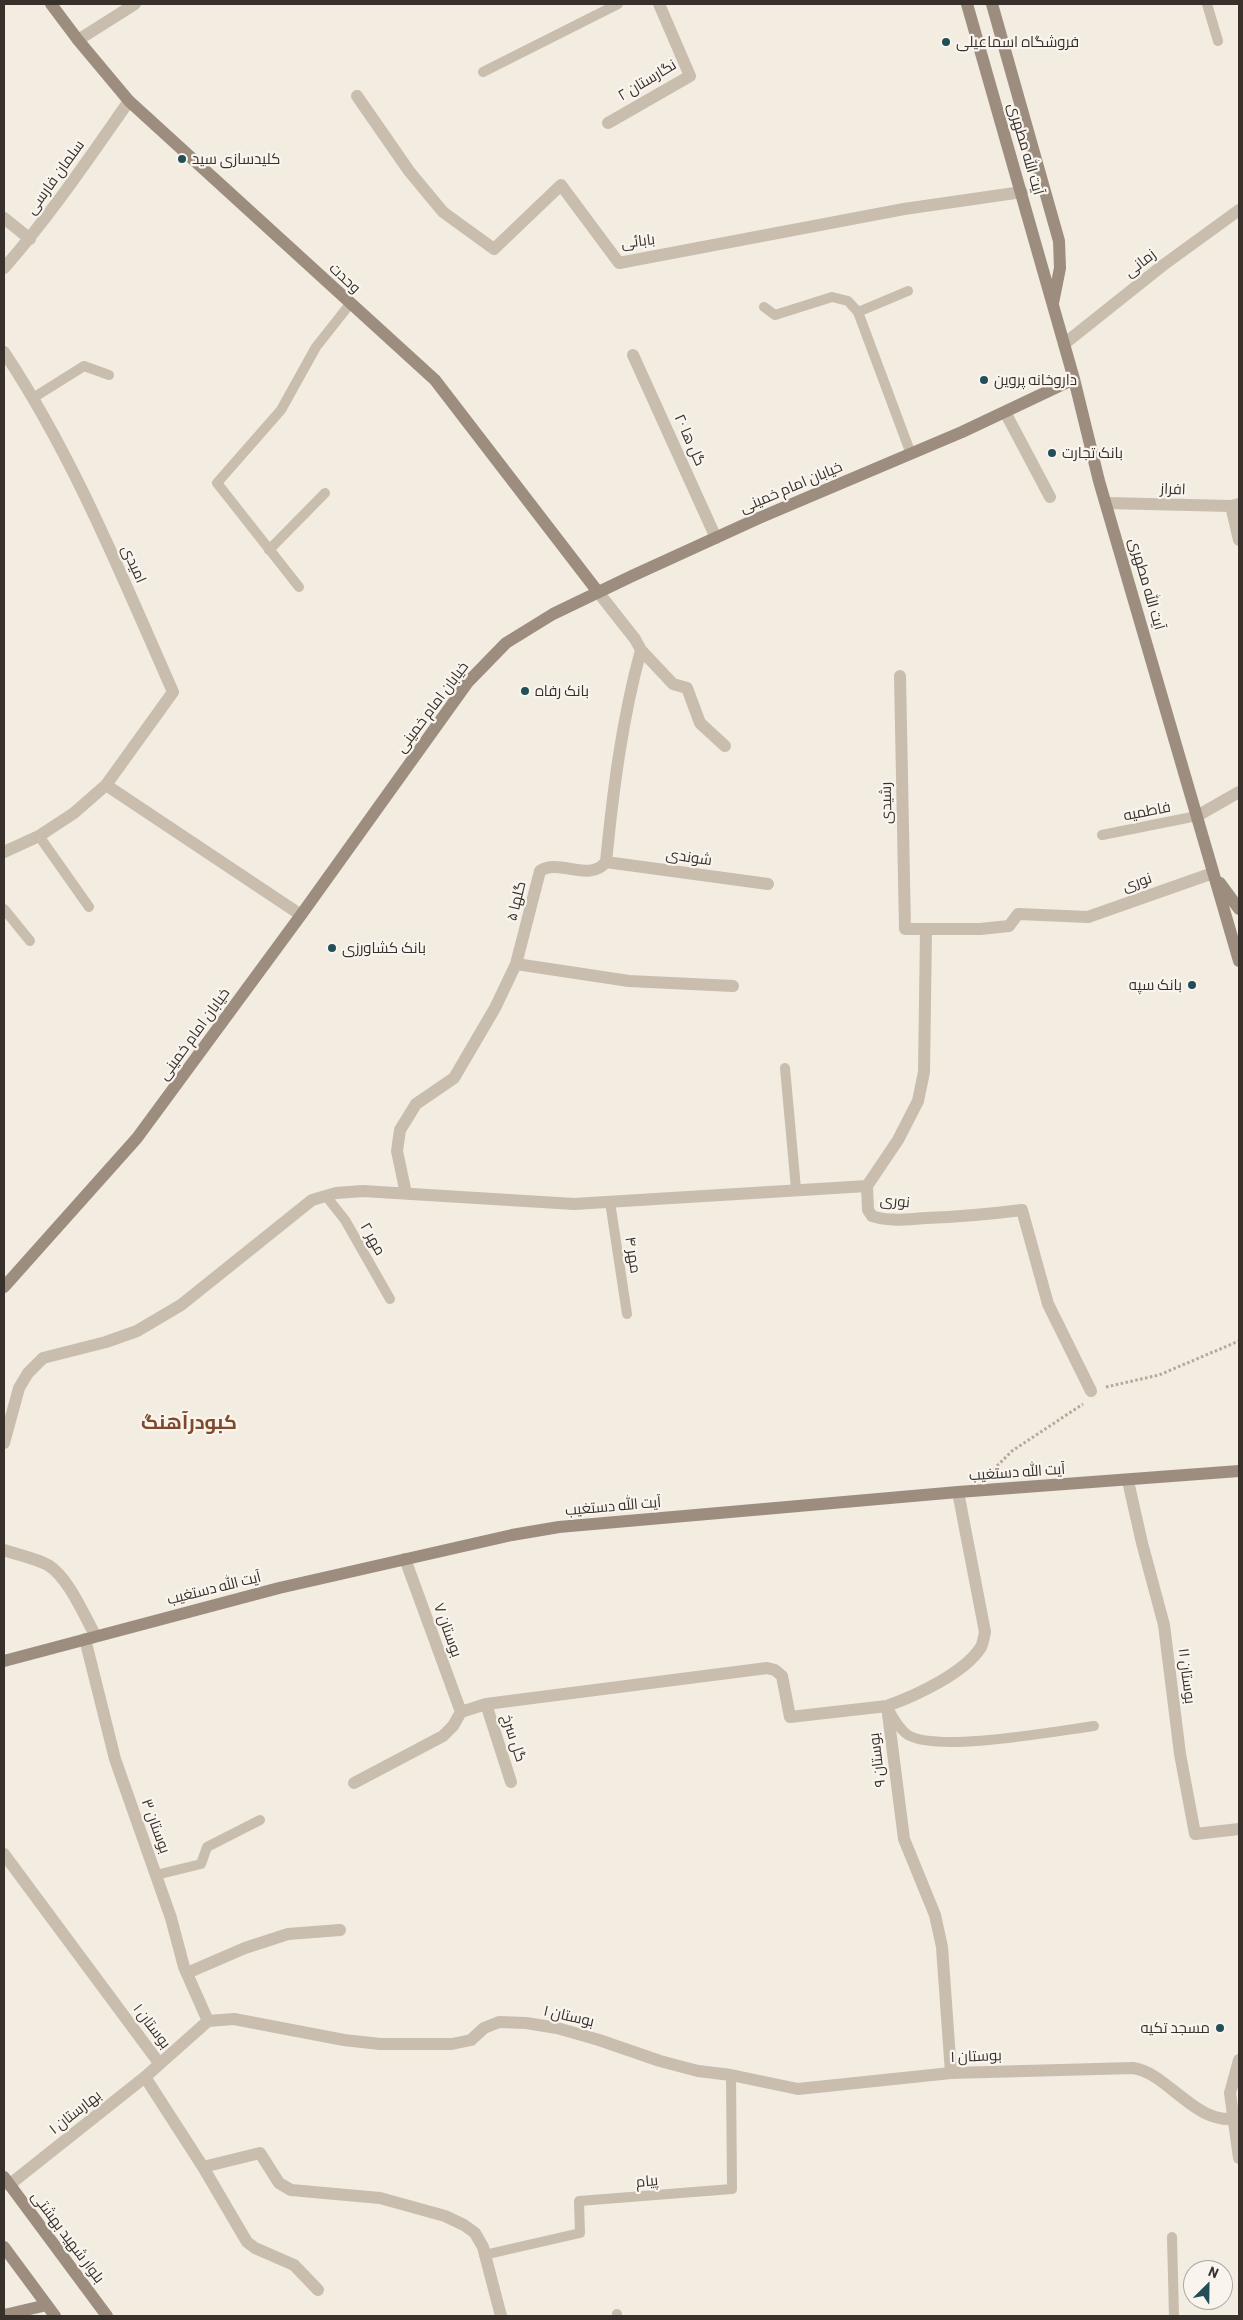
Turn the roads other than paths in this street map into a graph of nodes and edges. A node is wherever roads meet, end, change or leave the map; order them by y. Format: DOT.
graph roads {
  1 [pos="51,4"];
  2 [pos="136,4"];
  3 [pos="618,4"];
  4 [pos="659,4"];
  5 [pos="968,4"];
  6 [pos="992,4"];
  7 [pos="1207,4"];
  8 [pos="78,40"];
  9 [pos="1218,41"];
  10 [pos="484,72"];
  11 [pos="357,96"];
  12 [pos="129,102"];
  13 [pos="608,123"];
  14 [pos="1022,192"];
  15 [pos="1239,210"];
  16 [pos="4,218"];
  17 [pos="30,239"];
  18 [pos="4,268"];
  19 [pos="908,291"];
  20 [pos="1053,303"];
  21 [pos="350,304"];
  22 [pos="764,307"];
  23 [pos="858,312"];
  24 [pos="1064,344"];
  25 [pos="4,352"];
  26 [pos="634,355"];
  27 [pos="109,375"];
  28 [pos="1074,379"];
  29 [pos="33,398"];
  30 [pos="1005,412"];
  31 [pos="911,454"];
  32 [pos="325,493"];
  33 [pos="1050,497"];
  34 [pos="1106,503"];
  35 [pos="1235,505"];
  36 [pos="716,538"];
  37 [pos="1239,540"];
  38 [pos="269,550"];
  39 [pos="299,587"];
  40 [pos="598,592"];
  41 [pos="641,650"];
  42 [pos="900,676"];
  43 [pos="726,746"];
  44 [pos="106,785"];
  45 [pos="1239,792"];
  46 [pos="1197,816"];
  47 [pos="1102,835"];
  48 [pos="40,836"];
  49 [pos="4,852"];
  50 [pos="606,862"];
  51 [pos="1213,873"];
  52 [pos="768,884"];
  53 [pos="89,907"];
  54 [pos="4,909"];
  55 [pos="1239,909"];
  56 [pos="301,915"];
  57 [pos="905,929"];
  58 [pos="926,929"];
  59 [pos="30,941"];
  60 [pos="1239,961"];
  61 [pos="516,964"];
  62 [pos="733,986"];
  63 [pos="785,1068"];
  64 [pos="866,1186"];
  65 [pos="796,1189"];
  66 [pos="400,1192"];
  67 [pos="326,1196"];
  68 [pos="610,1202"];
  69 [pos="4,1287"];
  70 [pos="390,1299"];
  71 [pos="627,1314"];
  72 [pos="1091,1391"];
  73 [pos="4,1443"];
  74 [pos="1239,1471"];
  75 [pos="1128,1481"];
  76 [pos="958,1492"];
  77 [pos="4,1550"];
  78 [pos="405,1559"];
  79 [pos="90,1637"];
  80 [pos="4,1661"];
  81 [pos="486,1704"];
  82 [pos="887,1706"];
  83 [pos="461,1712"];
  84 [pos="1094,1726"];
  85 [pos="511,1782"];
  86 [pos="354,1783"];
  87 [pos="260,1820"];
  88 [pos="1239,1829"];
  89 [pos="4,1854"];
  90 [pos="156,1875"];
  91 [pos="340,1930"];
  92 [pos="187,1973"];
  93 [pos="208,2021"];
  94 [pos="1239,2060"];
  95 [pos="159,2063"];
  96 [pos="951,2073"];
  97 [pos="731,2075"];
  98 [pos="145,2077"];
  99 [pos="1237,2119"];
  100 [pos="1239,2158"];
  101 [pos="202,2167"];
  102 [pos="6,2181"];
  103 [pos="1172,2237"];
  104 [pos="4,2247"];
  105 [pos="484,2255"];
  106 [pos="318,2290"];
  107 [pos="47,2305"];
  108 [pos="4,2315"];
  109 [pos="55,2316"];
  110 [pos="107,2316"];
  111 [pos="502,2316"];
  112 [pos="1174,2316"];
  1 -- 8 [label="main road, وحدت"];
  2 -- 8 [label="street"];
  3 -- 10 [label="lane"];
  4 -- 13 [label="street, نگارستان ۲"];
  5 -- 14 [label="main road, آیت الله مطهری"];
  6 -- 20 [label="main road, آیت الله مطهری"];
  7 -- 9 [label="lane"];
  8 -- 12 [label="main road, وحدت"];
  11 -- 14 [label="street, بابائی"];
  12 -- 17 [label="street, سلمان فارسی"];
  12 -- 21 [label="main road, وحدت"];
  14 -- 20 [label="main road, آیت الله مطهری"];
  15 -- 24 [label="street, زمانی"];
  16 -- 17 [label="street"];
  17 -- 18 [label="street, سلمان فارسی"];
  19 -- 23 [label="lane"];
  20 -- 24 [label="main road, آیت الله مطهری"];
  21 -- 38 [label="lane"];
  21 -- 40 [label="main road, وحدت"];
  22 -- 23 [label="lane"];
  23 -- 31 [label="lane"];
  24 -- 28 [label="main road, آیت الله مطهری"];
  25 -- 29 [label="street, امیدی"];
  26 -- 36 [label="street, گل ها ۲۰"];
  27 -- 29 [label="lane"];
  28 -- 30 [label="main road, خیابان امام خمینی"];
  28 -- 34 [label="main road, آیت الله مطهری"];
  29 -- 44 [label="street, امیدی"];
  30 -- 31 [label="main road, خیابان امام خمینی"];
  30 -- 33 [label="street"];
  31 -- 36 [label="main road, خیابان امام خمینی"];
  32 -- 38 [label="lane"];
  34 -- 35 [label="street, افراز"];
  34 -- 46 [label="main road, آیت الله مطهری"];
  35 -- 37 [label="street"];
  36 -- 40 [label="main road, خیابان امام خمینی"];
  38 -- 39 [label="lane"];
  40 -- 41 [label="street"];
  40 -- 56 [label="main road, خیابان امام خمینی"];
  41 -- 43 [label="street"];
  41 -- 50 [label="street"];
  42 -- 57 [label="street, رشیدی"];
  44 -- 48 [label="street"];
  44 -- 56 [label="street"];
  45 -- 46 [label="street"];
  46 -- 47 [label="lane, فاطمیه"];
  46 -- 51 [label="main road, آیت الله مطهری"];
  48 -- 49 [label="street"];
  48 -- 53 [label="lane"];
  50 -- 52 [label="street, شوندی"];
  50 -- 61 [label="street, گلها ۵"];
  51 -- 55 [label="main road, آیت الله مطهری"];
  51 -- 58 [label="street, نوری"];
  51 -- 60 [label="main road, آیت الله مطهری"];
  54 -- 59 [label="lane"];
  56 -- 69 [label="main road, خیابان امام خمینی"];
  57 -- 58 [label="street, نوری"];
  58 -- 64 [label="street, نوری"];
  61 -- 62 [label="street"];
  61 -- 66 [label="street, گلها ۵"];
  63 -- 65 [label="lane"];
  64 -- 65 [label="street"];
  64 -- 72 [label="street, نوری"];
  65 -- 68 [label="street"];
  66 -- 67 [label="street"];
  66 -- 68 [label="street"];
  67 -- 70 [label="lane, مهر ۲"];
  67 -- 73 [label="street"];
  68 -- 71 [label="lane, مهر ۴"];
  74 -- 75 [label="main road, آیت الله دستغیب"];
  75 -- 76 [label="main road, آیت الله دستغیب"];
  75 -- 88 [label="street, بوستان ۱۱"];
  76 -- 78 [label="main road, آیت الله دستغیب"];
  76 -- 82 [label="street"];
  77 -- 79 [label="street, بوستان ۳"];
  78 -- 79 [label="main road, آیت الله دستغیب"];
  78 -- 83 [label="street, بوستان ۷"];
  79 -- 80 [label="main road, آیت الله دستغیب"];
  79 -- 90 [label="street, بوستان ۳"];
  81 -- 82 [label="street"];
  81 -- 83 [label="street"];
  81 -- 85 [label="street, گل سرخ"];
  82 -- 84 [label="lane"];
  82 -- 96 [label="street, بوستان ۹"];
  83 -- 86 [label="street"];
  87 -- 90 [label="lane"];
  89 -- 95 [label="street, بوستان ۱"];
  90 -- 92 [label="street, بوستان ۳"];
  91 -- 92 [label="street"];
  92 -- 93 [label="street, بوستان ۳"];
  93 -- 95 [label="street, بوستان ۱"];
  93 -- 97 [label="street, بوستان ۱"];
  94 -- 99 [label="street"];
  95 -- 98 [label="street, بهارستان ۱"];
  96 -- 97 [label="street, بوستان ۱"];
  96 -- 99 [label="street, بوستان ۱"];
  97 -- 105 [label="lane, پیام"];
  98 -- 101 [label="street"];
  98 -- 102 [label="street, بهارستان ۱"];
  99 -- 100 [label="street"];
  101 -- 105 [label="street"];
  101 -- 106 [label="street"];
  102 -- 110 [label="main road, بلوار شهید بهشتی"];
  103 -- 112 [label="lane"];
  104 -- 107 [label="main road"];
  105 -- 111 [label="street"];
  107 -- 108 [label="main road"];
  107 -- 109 [label="main road"];
}
